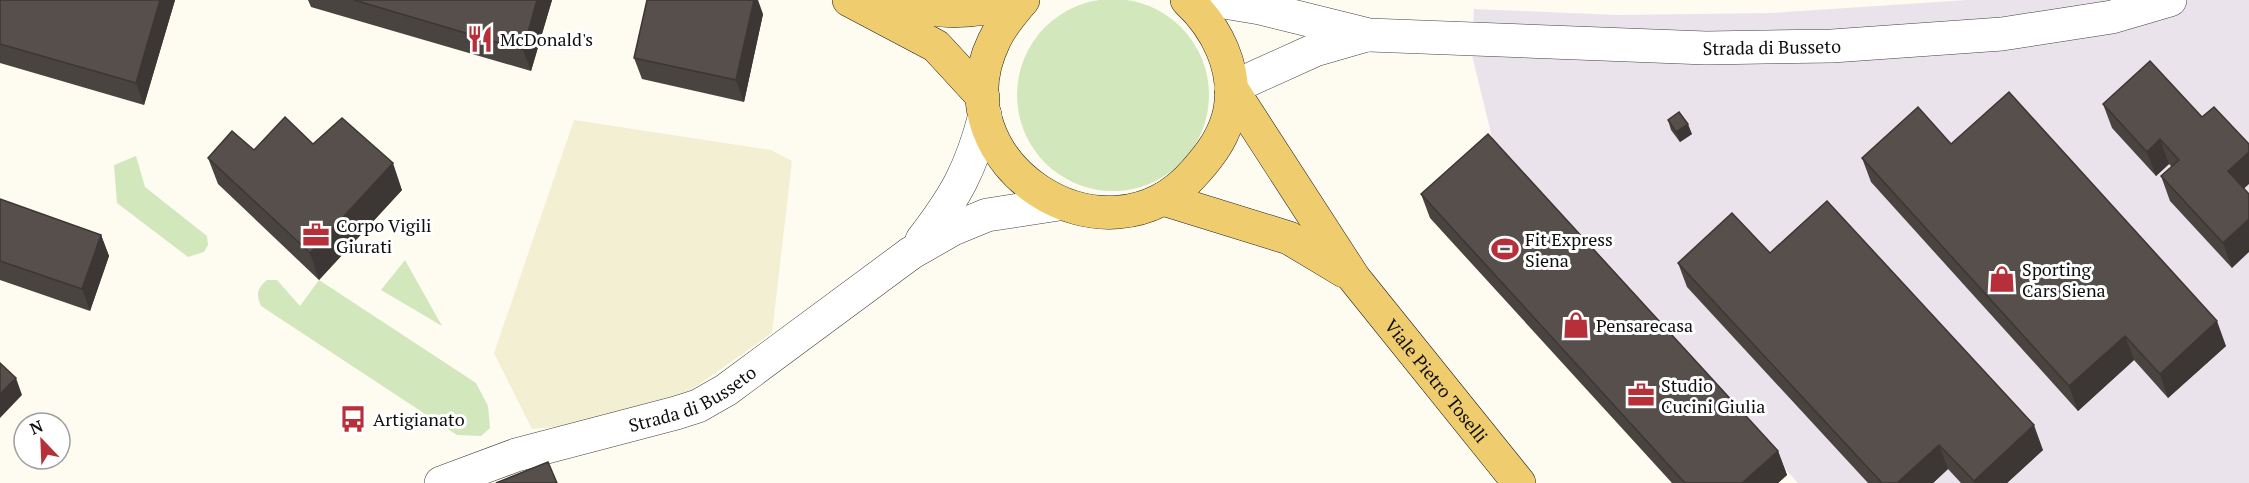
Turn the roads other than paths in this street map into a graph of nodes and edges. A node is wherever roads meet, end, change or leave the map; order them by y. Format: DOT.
graph roads {
  1 [pos="849,0"];
  2 [pos="876,0"];
  3 [pos="1016,0"];
  4 [pos="1023,0"];
  5 [pos="1187,0"];
  6 [pos="1212,0"];
  7 [pos="2170,0"];
  8 [pos="1369,35"];
  9 [pos="1231,88"];
  10 [pos="984,106"];
  11 [pos="1163,199"];
  12 [pos="1059,204"];
  13 [pos="911,253"];
  14 [pos="1354,278"];
  15 [pos="450,478"];
  16 [pos="1519,483"];
  1 -- 10 [label="main road, Viale Pietro Toselli"];
  2 -- 3 [label="main road"];
  4 -- 10 [label="main road, Viale Pietro Toselli"];
  5 -- 9 [label="main road, Viale Pietro Toselli"];
  6 -- 8 [label="street, Strada di Busseto"];
  7 -- 8 [label="street, Strada di Busseto"];
  8 -- 9 [label="street, Strada di Busseto"];
  9 -- 11 [label="main road, Viale Pietro Toselli"];
  9 -- 14 [label="main road, Viale Pietro Toselli"];
  10 -- 12 [label="main road, Viale Pietro Toselli"];
  10 -- 13 [label="street, Strada di Busseto"];
  11 -- 12 [label="main road, Viale Pietro Toselli"];
  11 -- 14 [label="main road, Viale Pietro Toselli"];
  12 -- 13 [label="street, Strada di Busseto"];
  13 -- 15 [label="street, Strada di Busseto"];
  14 -- 16 [label="main road, Viale Pietro Toselli"];
}
